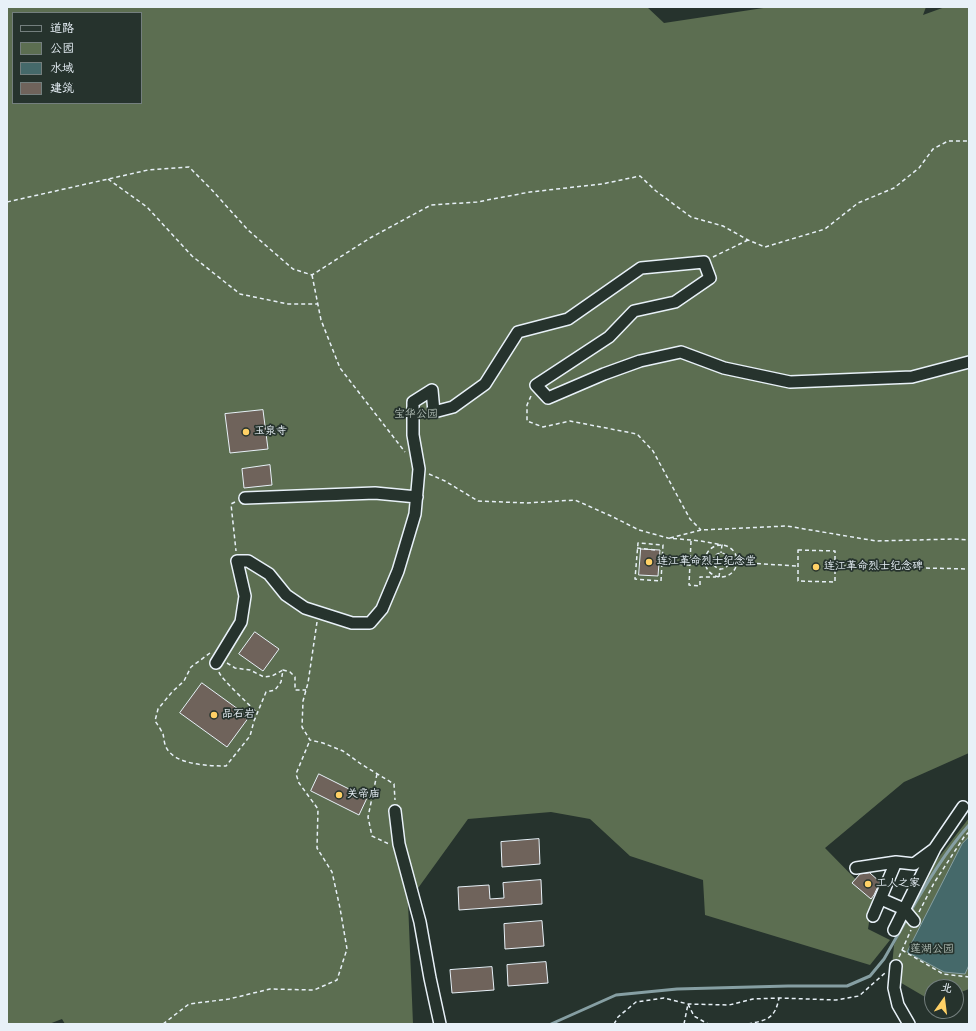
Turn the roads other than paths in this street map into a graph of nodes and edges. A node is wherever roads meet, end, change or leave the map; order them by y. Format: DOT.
graph roads {
  1 [pos="969,362"];
  2 [pos="417,497"];
  3 [pos="245,498"];
  4 [pos="220,656"];
  5 [pos="963,807"];
  6 [pos="395,811"];
  7 [pos="935,848"];
  8 [pos="896,862"];
  9 [pos="856,868"];
  10 [pos="881,899"];
  11 [pos="904,909"];
  12 [pos="873,916"];
  13 [pos="914,921"];
  14 [pos="894,930"];
  15 [pos="896,966"];
  16 [pos="440,1024"];
  17 [pos="909,1024"];
  1 -- 2 [label="street"];
  2 -- 3 [label="street"];
  2 -- 4 [label="street"];
  5 -- 7 [label="street"];
  6 -- 16 [label="street"];
  7 -- 8 [label="street"];
  7 -- 11 [label="street"];
  8 -- 9 [label="street"];
  8 -- 10 [label="street"];
  10 -- 11 [label="street"];
  10 -- 12 [label="street"];
  11 -- 13 [label="street"];
  11 -- 14 [label="street"];
  15 -- 17 [label="street"];
}
